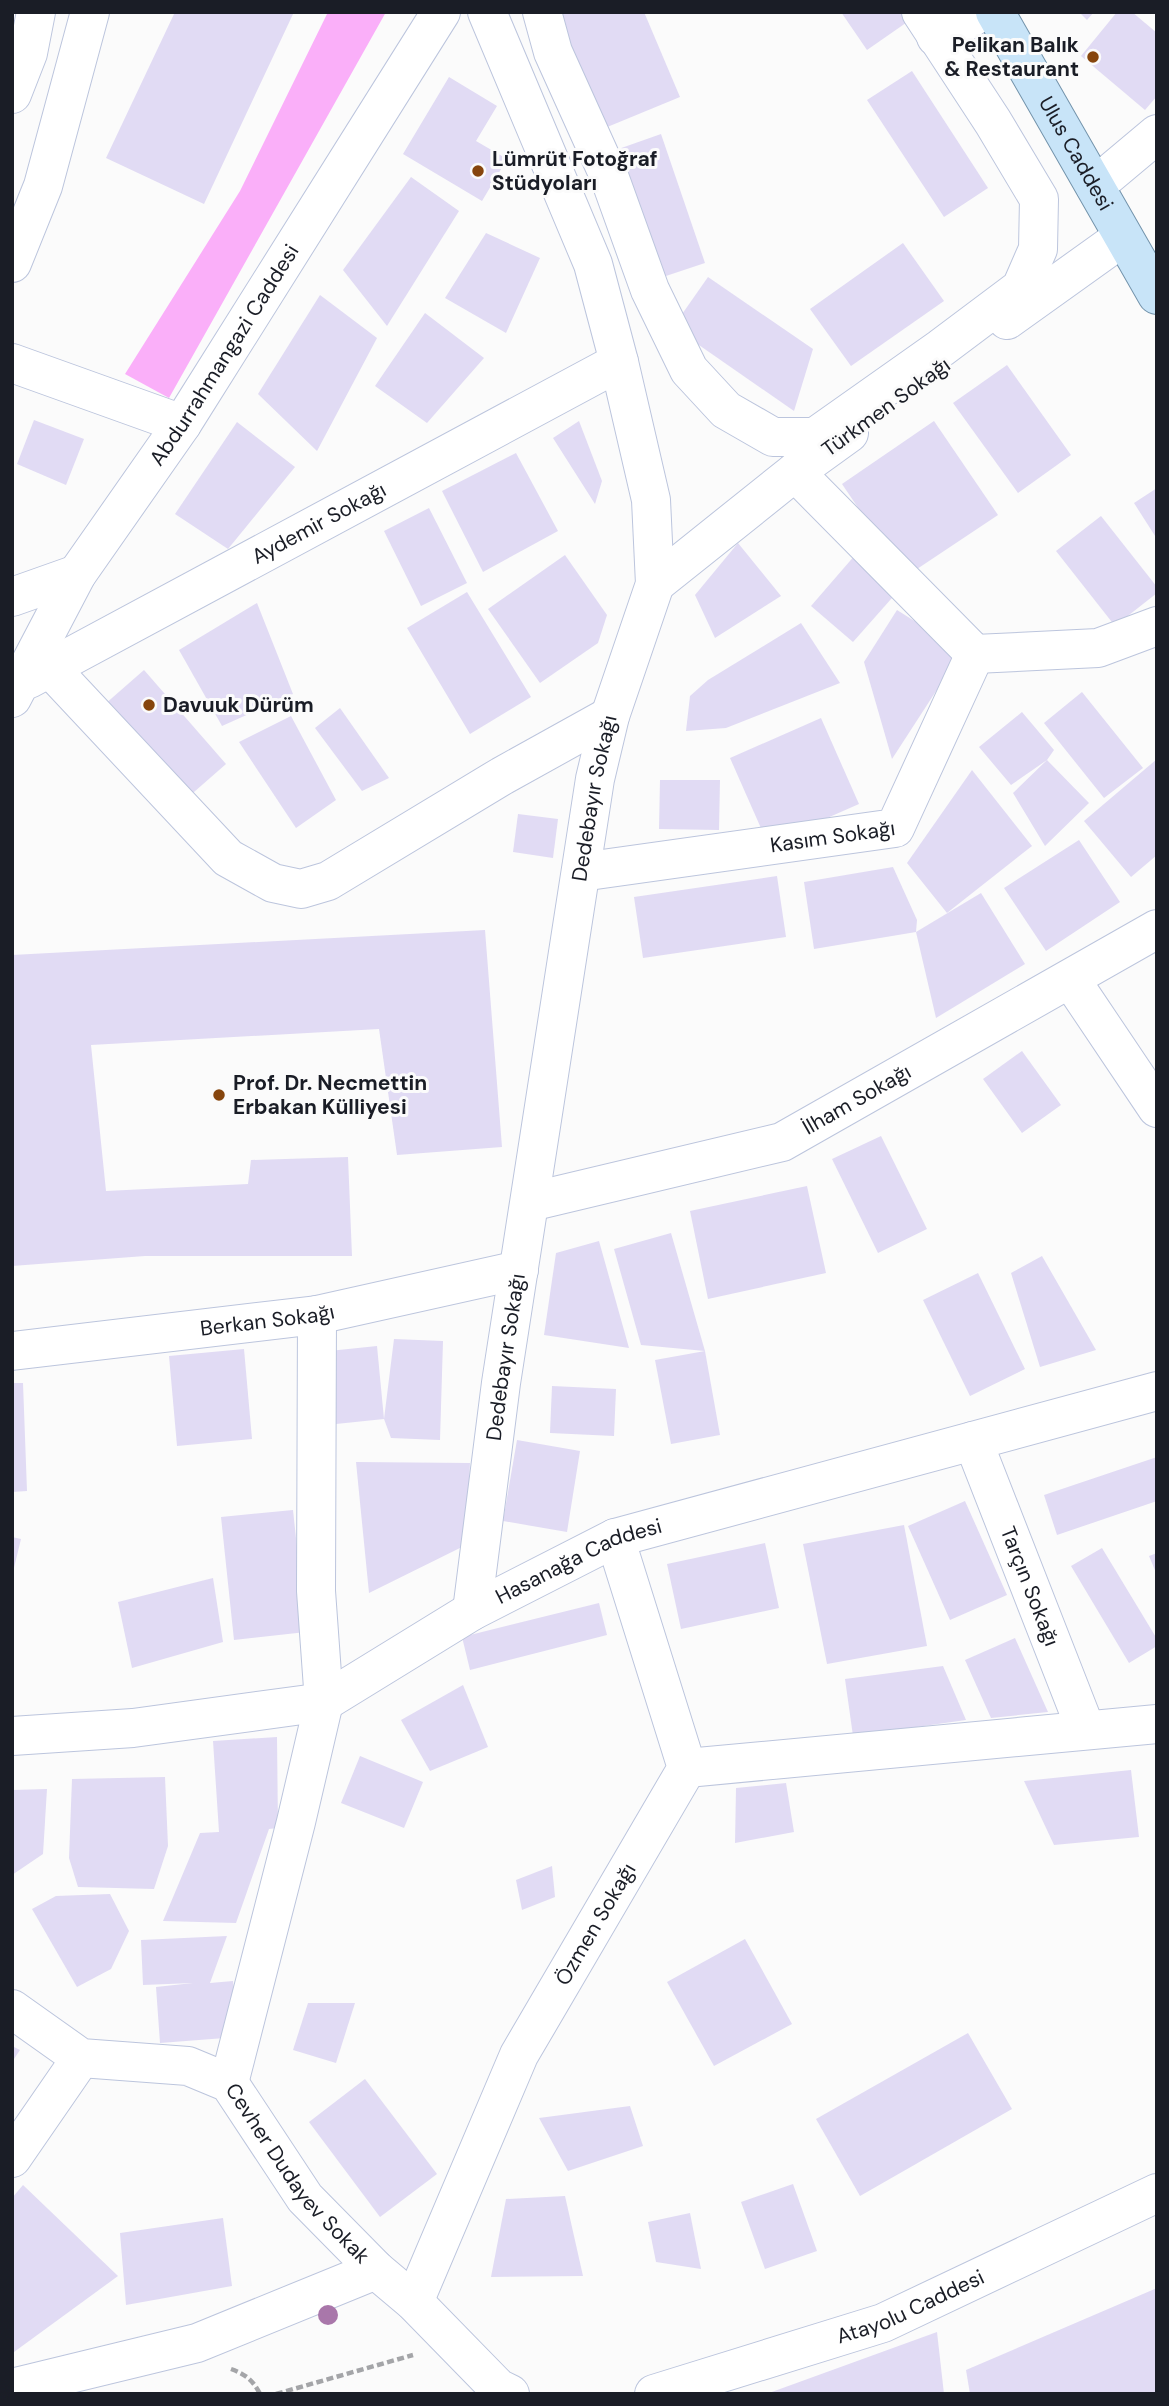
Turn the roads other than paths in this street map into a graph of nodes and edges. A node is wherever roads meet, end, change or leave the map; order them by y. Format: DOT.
graph roads {
  1 [pos="36,12"];
  2 [pos="90,12"];
  3 [pos="441,12"];
  4 [pos="487,12"];
  5 [pos="542,12"];
  6 [pos="980,12"];
  7 [pos="995,12"];
  8 [pos="929,25"];
  9 [pos="12,94"];
  10 [pos="1157,134"];
  11 [pos="1095,186"];
  12 [pos="1123,237"];
  13 [pos="12,263"];
  14 [pos="1157,295"];
  15 [pos="619,362"];
  16 [pos="12,363"];
  17 [pos="182,424"];
  18 [pos="795,472"];
  19 [pos="77,574"];
  20 [pos="655,584"];
  21 [pos="12,597"];
  22 [pos="1157,626"];
  23 [pos="975,654"];
  24 [pos="50,668"];
  25 [pos="15,692"];
  26 [pos="610,716"];
  27 [pos="581,872"];
  28 [pos="1157,929"];
  29 [pos="1071,980"];
  30 [pos="1157,1108"];
  31 [pos="530,1202"];
  32 [pos="519,1270"];
  33 [pos="317,1315"];
  34 [pos="12,1351"];
  35 [pos="1157,1391"];
  36 [pos="973,1441"];
  37 [pos="615,1538"];
  38 [pos="472,1611"];
  39 [pos="324,1702"];
  40 [pos="1157,1724"];
  41 [pos="1086,1730"];
  42 [pos="12,1736"];
  43 [pos="687,1768"];
  44 [pos="12,2009"];
  45 [pos="81,2058"];
  46 [pos="229,2083"];
  47 [pos="12,2158"];
  48 [pos="1157,2193"];
  49 [pos="376,2270"];
  50 [pos="414,2302"];
  51 [pos="12,2388"];
  52 [pos="510,2394"];
  53 [pos="654,2394"];
  1 -- 9 [label="street"];
  2 -- 13 [label="street"];
  3 -- 17 [label="street, Abdurrahmangazi Caddesi"];
  4 -- 15 [label="street, Dedebayır Sokağı"];
  5 -- 8 [label="street"];
  6 -- 8 [label="street"];
  7 -- 11 [label="main road, Ulus Caddesi"];
  10 -- 11 [label="street"];
  11 -- 12 [label="main road, Ulus Caddesi"];
  12 -- 14 [label="main road, Ulus Caddesi"];
  12 -- 18 [label="street, Türkmen Sokağı"];
  15 -- 20 [label="street, Dedebayır Sokağı"];
  15 -- 24 [label="street, Aydemir Sokağı"];
  16 -- 17 [label="street"];
  17 -- 19 [label="street, Abdurrahmangazi Caddesi"];
  18 -- 20 [label="street, Türkmen Sokağı"];
  18 -- 23 [label="street"];
  19 -- 21 [label="street"];
  19 -- 25 [label="street, Abdurrahmangazi Caddesi"];
  20 -- 26 [label="street, Dedebayır Sokağı"];
  22 -- 23 [label="street"];
  23 -- 27 [label="street, Kasım Sokağı"];
  24 -- 25 [label="street, Aydemir Sokağı"];
  24 -- 26 [label="street"];
  26 -- 27 [label="street, Dedebayır Sokağı"];
  27 -- 31 [label="street, Dedebayır Sokağı"];
  28 -- 29 [label="street, İlham Sokağı"];
  29 -- 30 [label="street"];
  29 -- 31 [label="street, İlham Sokağı"];
  31 -- 32 [label="street, Dedebayır Sokağı"];
  32 -- 33 [label="street, Berkan Sokağı"];
  32 -- 38 [label="street, Dedebayır Sokağı"];
  33 -- 34 [label="street, Berkan Sokağı"];
  33 -- 39 [label="street"];
  35 -- 36 [label="street, Hasanağa Caddesi"];
  36 -- 37 [label="street, Hasanağa Caddesi"];
  36 -- 41 [label="street, Tarçın Sokağı"];
  37 -- 38 [label="street, Hasanağa Caddesi"];
  37 -- 43 [label="street"];
  38 -- 39 [label="street, Hasanağa Caddesi"];
  39 -- 42 [label="street, Hasanağa Caddesi"];
  39 -- 46 [label="street"];
  40 -- 41 [label="street"];
  41 -- 43 [label="street"];
  43 -- 50 [label="street, Özmen Sokağı"];
  44 -- 45 [label="street"];
  45 -- 46 [label="street, Cevher Dudayev Sokak"];
  45 -- 47 [label="street"];
  46 -- 49 [label="street, Cevher Dudayev Sokak"];
  48 -- 53 [label="street, Atayolu Caddesi"];
  49 -- 50 [label="street, Cevher Dudayev Sokak"];
  49 -- 51 [label="street"];
  50 -- 52 [label="street, Cevher Dudayev Sokak"];
}
